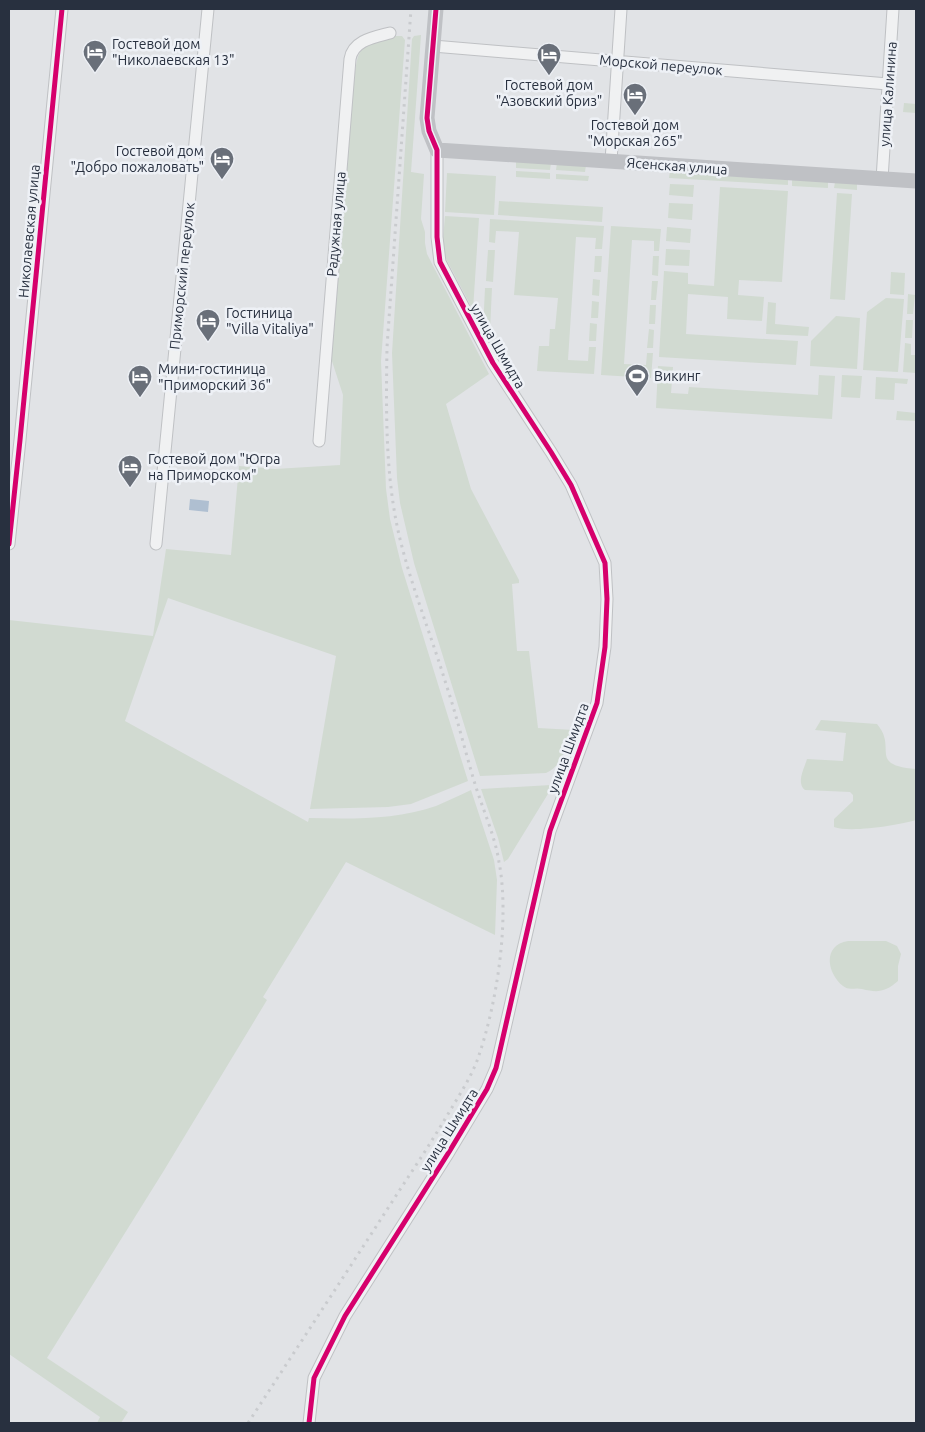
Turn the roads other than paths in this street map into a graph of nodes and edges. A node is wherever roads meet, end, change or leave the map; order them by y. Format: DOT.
graph roads {
  1 [pos="62,9"];
  2 [pos="208,9"];
  3 [pos="436,9"];
  4 [pos="621,9"];
  5 [pos="893,9"];
  6 [pos="390,33"];
  7 [pos="433,46"];
  8 [pos="618,62"];
  9 [pos="888,84"];
  10 [pos="437,150"];
  11 [pos="611,161"];
  12 [pos="882,179"];
  13 [pos="916,181"];
  14 [pos="318,441"];
  15 [pos="9,544"];
  16 [pos="156,544"];
  17 [pos="309,1423"];
  1 -- 15 [label="street, Николаевская улица"];
  2 -- 16 [label="street, Приморский переулок"];
  3 -- 7 [label="street, улица Шмидта"];
  4 -- 8 [label="street"];
  5 -- 9 [label="street, улица Калинина"];
  6 -- 14 [label="street, Радужная улица"];
  7 -- 8 [label="street, Морской переулок"];
  7 -- 10 [label="street, улица Шмидта"];
  8 -- 9 [label="street, Морской переулок"];
  8 -- 11 [label="street"];
  9 -- 12 [label="street, улица Калинина"];
  10 -- 11 [label="street, Ясенская улица"];
  10 -- 17 [label="street, улица Шмидта"];
  11 -- 12 [label="street, Ясенская улица"];
  12 -- 13 [label="street, Ясенская улица"];
}
